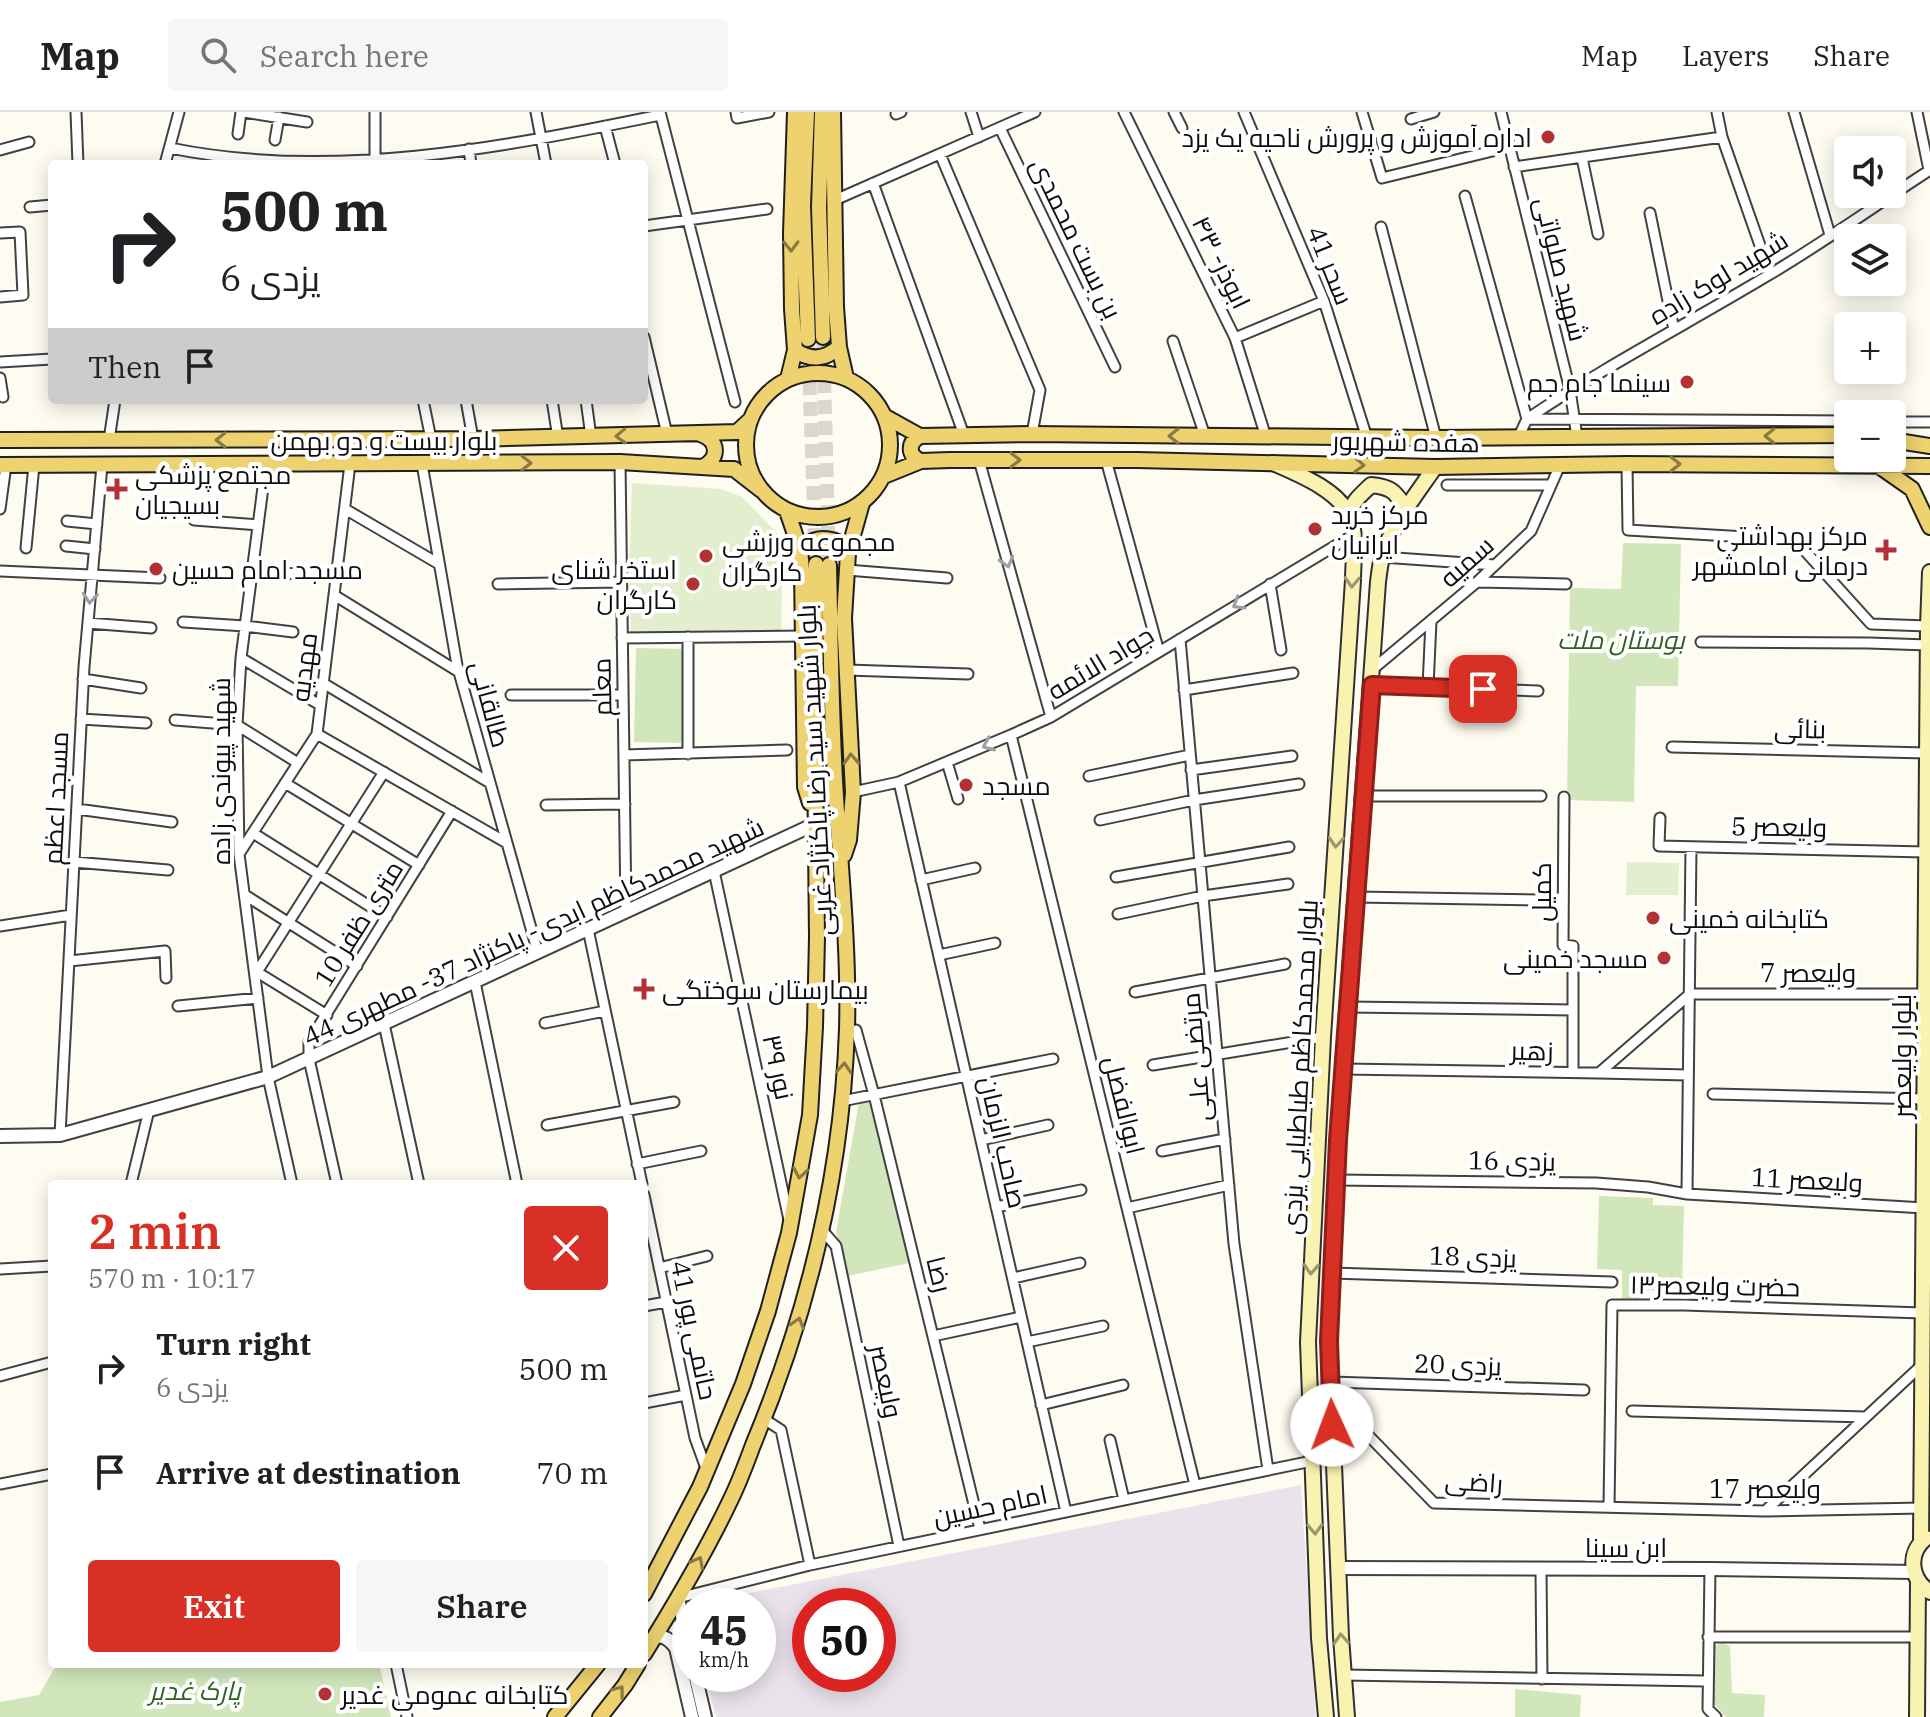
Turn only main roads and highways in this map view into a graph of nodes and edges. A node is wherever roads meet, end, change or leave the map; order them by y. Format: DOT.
graph roads {
  1 [pos="795,112"];
  2 [pos="807,112"];
  3 [pos="822,112"];
  4 [pos="833,112"];
  5 [pos="839,347"];
  6 [pos="795,350"];
  7 [pos="846,378"];
  8 [pos="788,379"];
  9 [pos="884,416"];
  10 [pos="750,420"];
  11 [pos="1834,428"];
  12 [pos="700,434"];
  13 [pos="1930,435"];
  14 [pos="920,436"];
  15 [pos="1906,437"];
  16 [pos="295,439"];
  17 [pos="0,440"];
  18 [pos="1906,441"];
  19 [pos="1930,446"];
  20 [pos="921,461"];
  21 [pos="1834,462"];
  22 [pos="1273,463"];
  23 [pos="296,464"];
  24 [pos="1906,464"];
  25 [pos="1930,466"];
  26 [pos="702,467"];
  27 [pos="1435,467"];
  28 [pos="3,470"];
  29 [pos="1894,472"];
  30 [pos="884,476"];
  31 [pos="761,490"];
  32 [pos="862,503"];
  33 [pos="1406,508"];
  34 [pos="787,511"];
  35 [pos="1349,516"];
  36 [pos="1930,527"];
  37 [pos="800,549"];
  38 [pos="848,553"];
  39 [pos="1930,572"];
  40 [pos="815,824"];
  41 [pos="842,863"];
  42 [pos="1317,1140"];
  43 [pos="1338,1140"];
  44 [pos="1926,1538"];
  45 [pos="1916,1577"];
  46 [pos="648,1586"];
  47 [pos="1930,1592"];
  48 [pos="648,1647"];
  49 [pos="595,1668"];
  50 [pos="636,1668"];
  51 [pos="555,1717"];
  52 [pos="600,1717"];
  53 [pos="1326,1717"];
  54 [pos="1347,1717"];
  55 [pos="1917,1717"];
  1 -- 6 [label="main road, one-way"];
  2 -- 3 [label="main road"];
  4 -- 5 [label="main road"];
  5 -- 6 [label="main road"];
  5 -- 7 [label="main road"];
  6 -- 8 [label="main road"];
  7 -- 8 [label="main road"];
  7 -- 9 [label="main road"];
  8 -- 10 [label="main road"];
  9 -- 14 [label="main road"];
  9 -- 30 [label="main road"];
  10 -- 12 [label="main road, بلوار بیست و دو بهمن"];
  10 -- 31 [label="main road"];
  11 -- 14 [label="main road, هفده شهریور, one-way"];
  12 -- 16 [label="main road, بلوار بیست و دو بهمن, one-way"];
  12 -- 26 [label="main road"];
  13 -- 15 [label="main road"];
  14 -- 20 [label="main road"];
  16 -- 17 [label="main road, بلوار بیست و دو بهمن, one-way"];
  16 -- 23 [label="main road"];
  18 -- 19 [label="main road"];
  20 -- 22 [label="main road, هفده شهریور, one-way"];
  20 -- 30 [label="main road, هفده شهریور"];
  27 -- 21 [label="main road, هفده شهریور, one-way"];
  22 -- 27 [label="main road, هفده شهریور, one-way"];
  22 -- 35 [label="main road"];
  23 -- 26 [label="main road, بلوار بیست و دو بهمن, one-way"];
  23 -- 28 [label="main road, بلوار بیست و دو بهمن"];
  24 -- 25 [label="main road, هفده شهریور"];
  26 -- 31 [label="main road, بلوار بیست و دو بهمن"];
  27 -- 33 [label="main road, بلوار محمدکاظم طباطبایی یزدی"];
  29 -- 36 [label="main road"];
  30 -- 32 [label="main road"];
  31 -- 34 [label="main road"];
  32 -- 34 [label="main road"];
  32 -- 38 [label="main road"];
  33 -- 35 [label="main road"];
  33 -- 43 [label="main road, بلوار محمدکاظم طباطبایی یزدی"];
  34 -- 37 [label="main road"];
  35 -- 42 [label="main road, بلوار محمدکاظم طباطبایی یزدی, one-way"];
  37 -- 38 [label="main road"];
  37 -- 40 [label="main road"];
  41 -- 38 [label="main road, one-way"];
  39 -- 44 [label="main road, بلوار ولیعصر"];
  40 -- 41 [label="main road, بلوار شهید سید رضا پاکنژاد غربی"];
  40 -- 46 [label="main road, one-way"];
  48 -- 41 [label="main road, بلوار شهید سید رضا پاکنژاد غربی, one-way"];
  42 -- 43 [label="main road"];
  42 -- 53 [label="main road, بلوار محمدکاظم طباطبایی یزدی, one-way"];
  54 -- 43 [label="main road, بلوار محمدکاظم طباطبایی یزدی, one-way"];
  44 -- 45 [label="main road, بلوار ولیعصر"];
  45 -- 47 [label="main road"];
  45 -- 55 [label="main road"];
  49 -- 51 [label="main road"];
  52 -- 50 [label="main road, one-way"];
}
